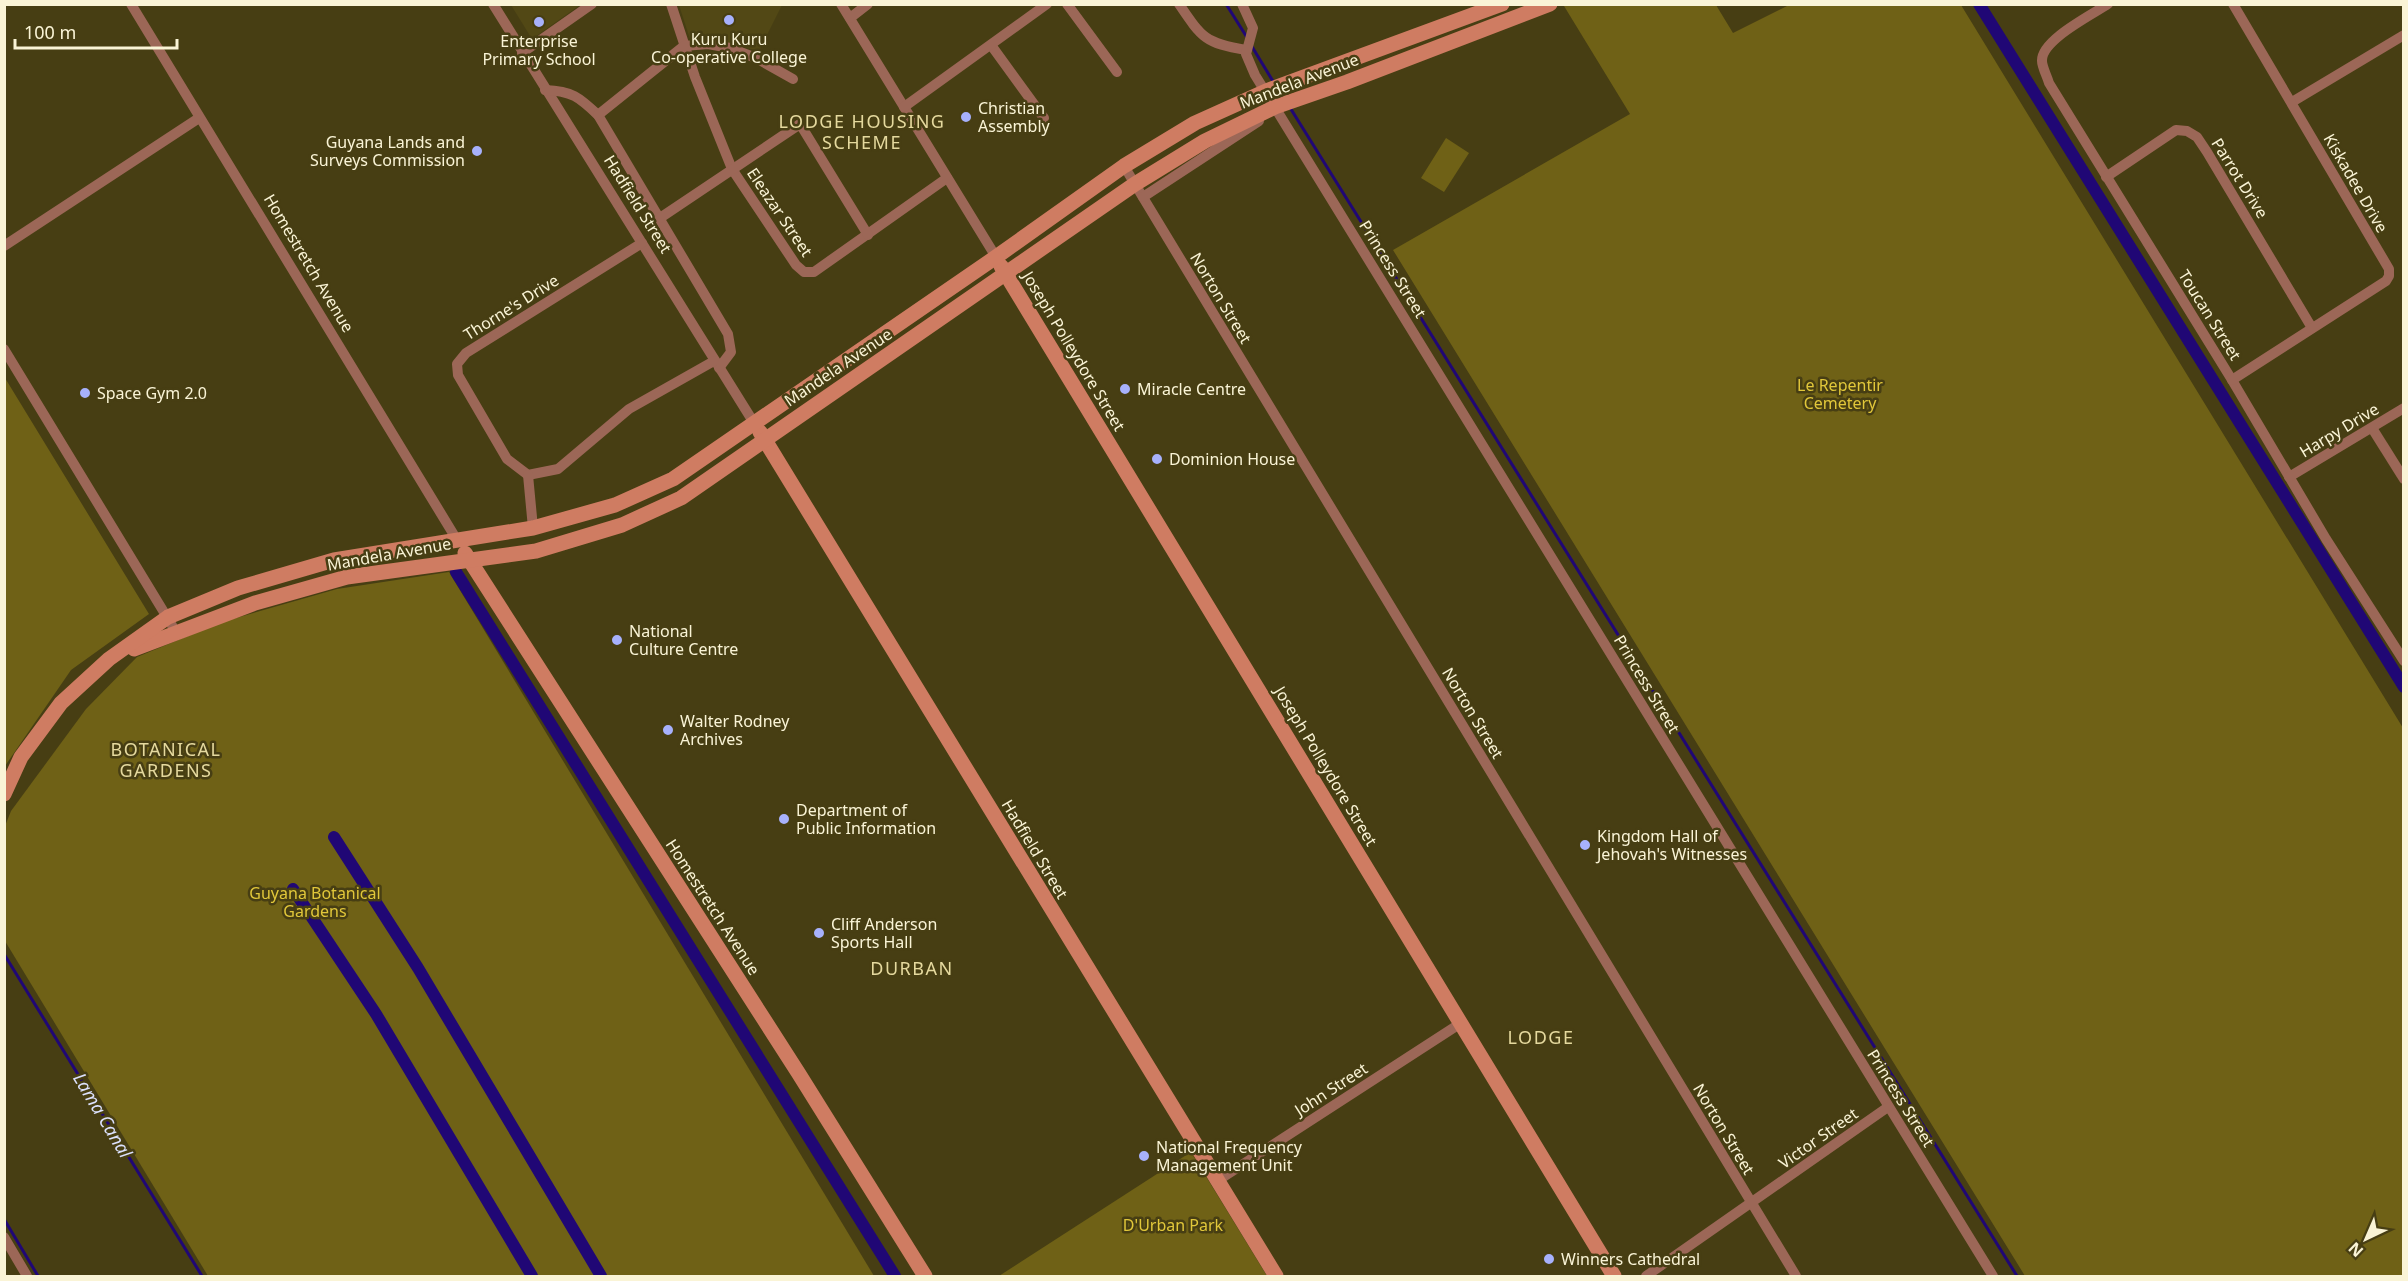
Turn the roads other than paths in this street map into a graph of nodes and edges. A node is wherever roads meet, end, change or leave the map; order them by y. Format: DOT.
graph roads {
  1 [pos="131,4"];
  2 [pos="493,4"];
  3 [pos="592,4"];
  4 [pos="671,4"];
  5 [pos="841,4"];
  6 [pos="868,4"];
  7 [pos="1047,4"];
  8 [pos="1067,4"];
  9 [pos="1179,4"];
  10 [pos="1242,4"];
  11 [pos="1502,4"];
  12 [pos="1550,4"];
  13 [pos="2108,4"];
  14 [pos="2234,4"];
  15 [pos="850,18"];
  16 [pos="2403,35"];
  17 [pos="991,45"];
  18 [pos="684,46"];
  19 [pos="1247,48"];
  20 [pos="522,53"];
  21 [pos="1117,72"];
  22 [pos="793,79"];
  23 [pos="1274,89"];
  24 [pos="545,90"];
  25 [pos="2292,102"];
  26 [pos="1281,105"];
  27 [pos="904,107"];
  28 [pos="598,115"];
  29 [pos="200,118"];
  30 [pos="1044,118"];
  31 [pos="1124,165"];
  32 [pos="732,169"];
  33 [pos="2106,177"];
  34 [pos="947,178"];
  35 [pos="1139,191"];
  36 [pos="660,218"];
  37 [pos="868,235"];
  38 [pos="642,243"];
  39 [pos="4,246"];
  40 [pos="996,257"];
  41 [pos="1006,274"];
  42 [pos="2312,328"];
  43 [pos="4,349"];
  44 [pos="717,364"];
  45 [pos="2232,380"];
  46 [pos="2403,408"];
  47 [pos="754,423"];
  48 [pos="2372,428"];
  49 [pos="765,439"];
  50 [pos="528,475"];
  51 [pos="2289,477"];
  52 [pos="2403,478"];
  53 [pos="533,528"];
  54 [pos="457,540"];
  55 [pos="469,559"];
  56 [pos="168,617"];
  57 [pos="176,632"];
  58 [pos="109,659"];
  59 [pos="2403,661"];
  60 [pos="4,794"];
  61 [pos="1461,1023"];
  62 [pos="1888,1107"];
  63 [pos="1217,1181"];
  64 [pos="1751,1203"];
  65 [pos="4,1237"];
  66 [pos="27,1276"];
  67 [pos="925,1276"];
  68 [pos="1276,1276"];
  69 [pos="1614,1276"];
  70 [pos="1646,1276"];
  71 [pos="1796,1276"];
  72 [pos="1992,1276"];
  1 -- 29 [label="street, Homestretch Avenue"];
  2 -- 20 [label="street, Hadfield Street"];
  3 -- 20 [label="street"];
  4 -- 18 [label="street, Eleazar Street"];
  5 -- 15 [label="street"];
  6 -- 15 [label="street"];
  7 -- 17 [label="street"];
  8 -- 21 [label="street"];
  9 -- 19 [label="street"];
  10 -- 19 [label="street"];
  11 -- 23 [label="main road, Mandela Avenue"];
  12 -- 26 [label="main road, Mandela Avenue"];
  13 -- 33 [label="street, Toucan Street"];
  14 -- 25 [label="street, Kiskadee Drive"];
  15 -- 27 [label="street"];
  16 -- 25 [label="street"];
  17 -- 27 [label="street"];
  17 -- 30 [label="street"];
  18 -- 22 [label="street"];
  18 -- 28 [label="street"];
  18 -- 32 [label="street, Eleazar Street"];
  19 -- 23 [label="street, Princess Street"];
  20 -- 24 [label="street, Hadfield Street"];
  23 -- 26 [label="street, Princess Street"];
  23 -- 31 [label="main road, Mandela Avenue"];
  24 -- 28 [label="street"];
  24 -- 38 [label="street, Hadfield Street"];
  25 -- 42 [label="street, Kiskadee Drive"];
  26 -- 35 [label="main road, Mandela Avenue"];
  26 -- 62 [label="street, Princess Street"];
  27 -- 34 [label="street"];
  28 -- 36 [label="street"];
  29 -- 39 [label="street"];
  29 -- 54 [label="street, Homestretch Avenue"];
  31 -- 35 [label="street, Norton Street"];
  31 -- 40 [label="main road, Mandela Avenue"];
  32 -- 36 [label="street"];
  32 -- 37 [label="street, Eleazar Street"];
  32 -- 37 [label="street"];
  33 -- 42 [label="street, Parrot Drive"];
  33 -- 45 [label="street, Toucan Street"];
  34 -- 37 [label="street, Eleazar Street"];
  34 -- 40 [label="street"];
  35 -- 41 [label="main road, Mandela Avenue"];
  35 -- 64 [label="street, Norton Street"];
  36 -- 44 [label="street"];
  38 -- 44 [label="street, Hadfield Street"];
  38 -- 50 [label="street, Thorne's Drive"];
  40 -- 41 [label="main road, Joseph Polleydore Street"];
  40 -- 47 [label="main road, Mandela Avenue"];
  41 -- 49 [label="main road, Mandela Avenue"];
  41 -- 61 [label="main road, Joseph Polleydore Street"];
  42 -- 45 [label="street, Kiskadee Drive"];
  43 -- 56 [label="street"];
  44 -- 47 [label="street, Hadfield Street"];
  44 -- 50 [label="street"];
  45 -- 51 [label="street, Toucan Street"];
  46 -- 48 [label="street, Harpy Drive"];
  47 -- 49 [label="main road, Hadfield Street"];
  47 -- 53 [label="main road, Mandela Avenue"];
  48 -- 51 [label="street, Harpy Drive"];
  48 -- 52 [label="street"];
  49 -- 55 [label="main road, Mandela Avenue"];
  49 -- 63 [label="main road, Hadfield Street"];
  50 -- 53 [label="street"];
  51 -- 59 [label="street, Toucan Street"];
  53 -- 54 [label="main road, Mandela Avenue"];
  54 -- 55 [label="main road, Homestretch Avenue"];
  54 -- 56 [label="main road, Mandela Avenue"];
  55 -- 57 [label="main road, Mandela Avenue"];
  55 -- 67 [label="main road, Homestretch Avenue"];
  56 -- 57 [label="street"];
  56 -- 58 [label="main road, Mandela Avenue"];
  57 -- 58 [label="main road, Mandela Avenue"];
  58 -- 60 [label="main road, Mandela Avenue"];
  61 -- 63 [label="street, John Street"];
  61 -- 69 [label="main road, Joseph Polleydore Street"];
  62 -- 64 [label="street, Victor Street"];
  62 -- 72 [label="street, Princess Street"];
  63 -- 68 [label="main road, Hadfield Street"];
  64 -- 70 [label="street, Victor Street"];
  64 -- 71 [label="street, Norton Street"];
  65 -- 66 [label="street"];
}
